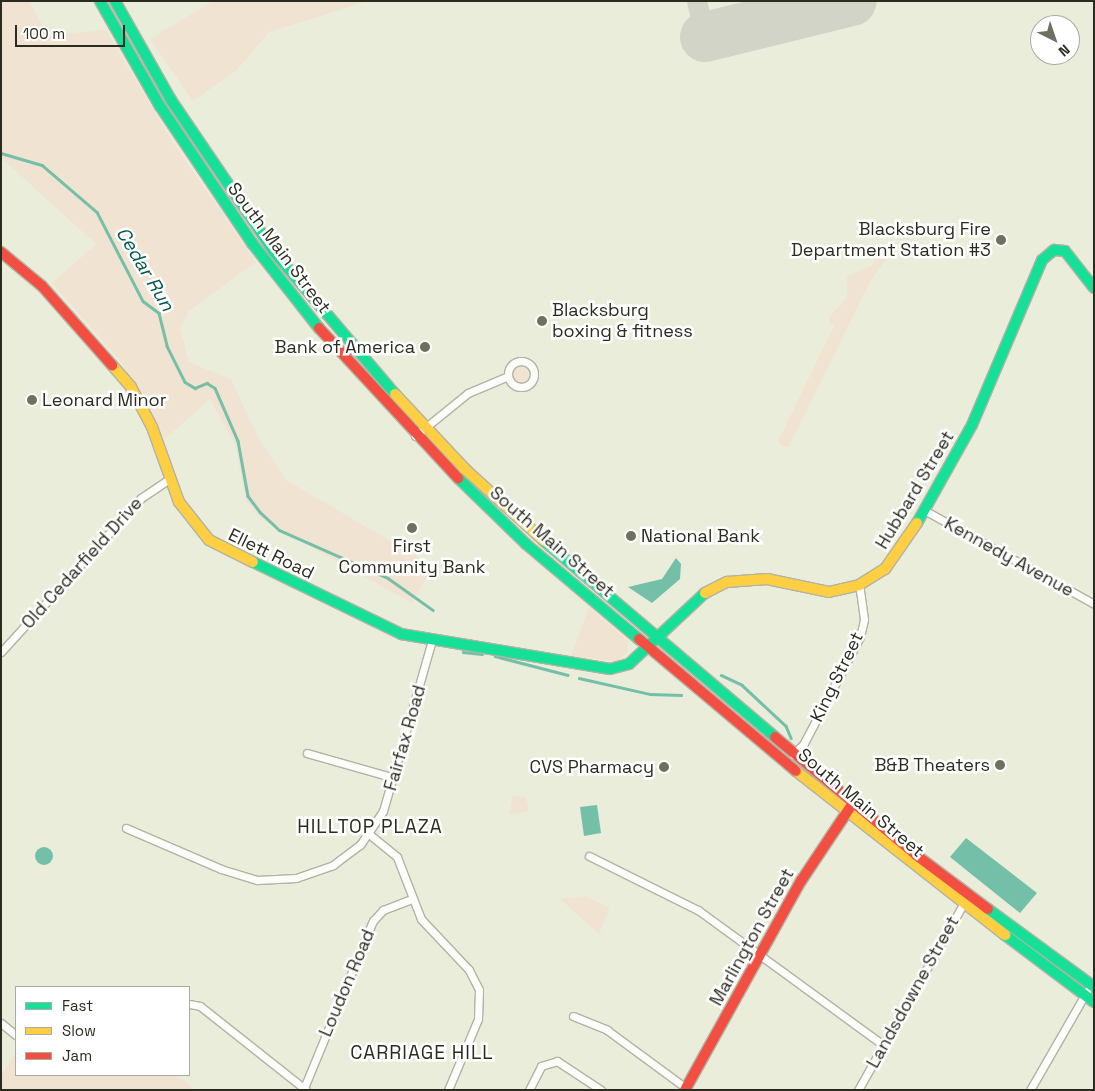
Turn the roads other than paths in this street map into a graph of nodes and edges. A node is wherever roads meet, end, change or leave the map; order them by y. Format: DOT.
graph roads {
  1 [pos="100,1"];
  2 [pos="115,1"];
  3 [pos="171,100"];
  4 [pos="160,106"];
  5 [pos="1,252"];
  6 [pos="1094,288"];
  7 [pos="508,376"];
  8 [pos="424,428"];
  9 [pos="415,436"];
  10 [pos="169,479"];
  11 [pos="924,510"];
  12 [pos="859,584"];
  13 [pos="1094,604"];
  14 [pos="657,638"];
  15 [pos="432,640"];
  16 [pos="649,647"];
  17 [pos="1,652"];
  18 [pos="307,753"];
  19 [pos="794,753"];
  20 [pos="786,762"];
  21 [pos="395,778"];
  22 [pos="853,803"];
  23 [pos="845,812"];
  24 [pos="126,828"];
  25 [pos="369,834"];
  26 [pos="589,856"];
  27 [pos="969,895"];
  28 [pos="412,899"];
  29 [pos="962,905"];
  30 [pos="760,956"];
  31 [pos="1092,986"];
  32 [pos="1084,995"];
  33 [pos="1094,1002"];
  34 [pos="190,1004"];
  35 [pos="573,1016"];
  36 [pos="1,1022"];
  37 [pos="15,1034"];
  38 [pos="883,1044"];
  39 [pos="305,1089"];
  40 [pos="686,1089"];
  41 [pos="448,1090"];
  42 [pos="529,1090"];
  43 [pos="601,1090"];
  44 [pos="858,1090"];
  45 [pos="1030,1090"];
  1 -- 4 [label="main road, South Main Street"];
  2 -- 3 [label="main road, South Main Street"];
  3 -- 4 [label="main road"];
  3 -- 8 [label="main road, South Main Street"];
  4 -- 9 [label="main road, South Main Street"];
  5 -- 10 [label="main road, Ellett Road"];
  6 -- 11 [label="main road, Hubbard Street"];
  7 -- 8 [label="street"];
  8 -- 9 [label="street"];
  8 -- 14 [label="main road, South Main Street"];
  9 -- 16 [label="main road, South Main Street"];
  10 -- 15 [label="main road, Ellett Road"];
  10 -- 17 [label="street, Old Cedarfield Drive"];
  11 -- 12 [label="main road, Hubbard Street"];
  11 -- 13 [label="street, Kennedy Avenue"];
  12 -- 14 [label="main road, Hubbard Street"];
  12 -- 19 [label="street, King Street"];
  14 -- 16 [label="main road, Ellett Road"];
  14 -- 19 [label="main road, South Main Street"];
  15 -- 16 [label="main road, Ellett Road"];
  15 -- 21 [label="street, Fairfax Road"];
  16 -- 20 [label="main road, South Main Street"];
  18 -- 21 [label="street"];
  19 -- 20 [label="street, King Street"];
  19 -- 22 [label="main road, South Main Street"];
  20 -- 23 [label="main road, South Main Street"];
  21 -- 25 [label="street, Fairfax Road"];
  22 -- 23 [label="main road, Marlington Street"];
  22 -- 27 [label="main road, South Main Street"];
  23 -- 29 [label="main road, South Main Street"];
  23 -- 30 [label="main road, Marlington Street"];
  24 -- 25 [label="street, Fairfax Road"];
  25 -- 28 [label="street"];
  26 -- 30 [label="street"];
  27 -- 29 [label="street, Landsdowne Street"];
  27 -- 31 [label="main road, South Main Street"];
  28 -- 39 [label="street, Loudon Road"];
  28 -- 41 [label="street"];
  29 -- 32 [label="main road, South Main Street"];
  29 -- 38 [label="street, Landsdowne Street"];
  30 -- 38 [label="street"];
  30 -- 40 [label="main road, Marlington Street"];
  31 -- 32 [label="street"];
  32 -- 33 [label="main road, South Main Street"];
  32 -- 45 [label="street"];
  34 -- 39 [label="street"];
  35 -- 40 [label="street"];
  36 -- 37 [label="street"];
  38 -- 44 [label="street, Landsdowne Street"];
  42 -- 43 [label="street"];
}
